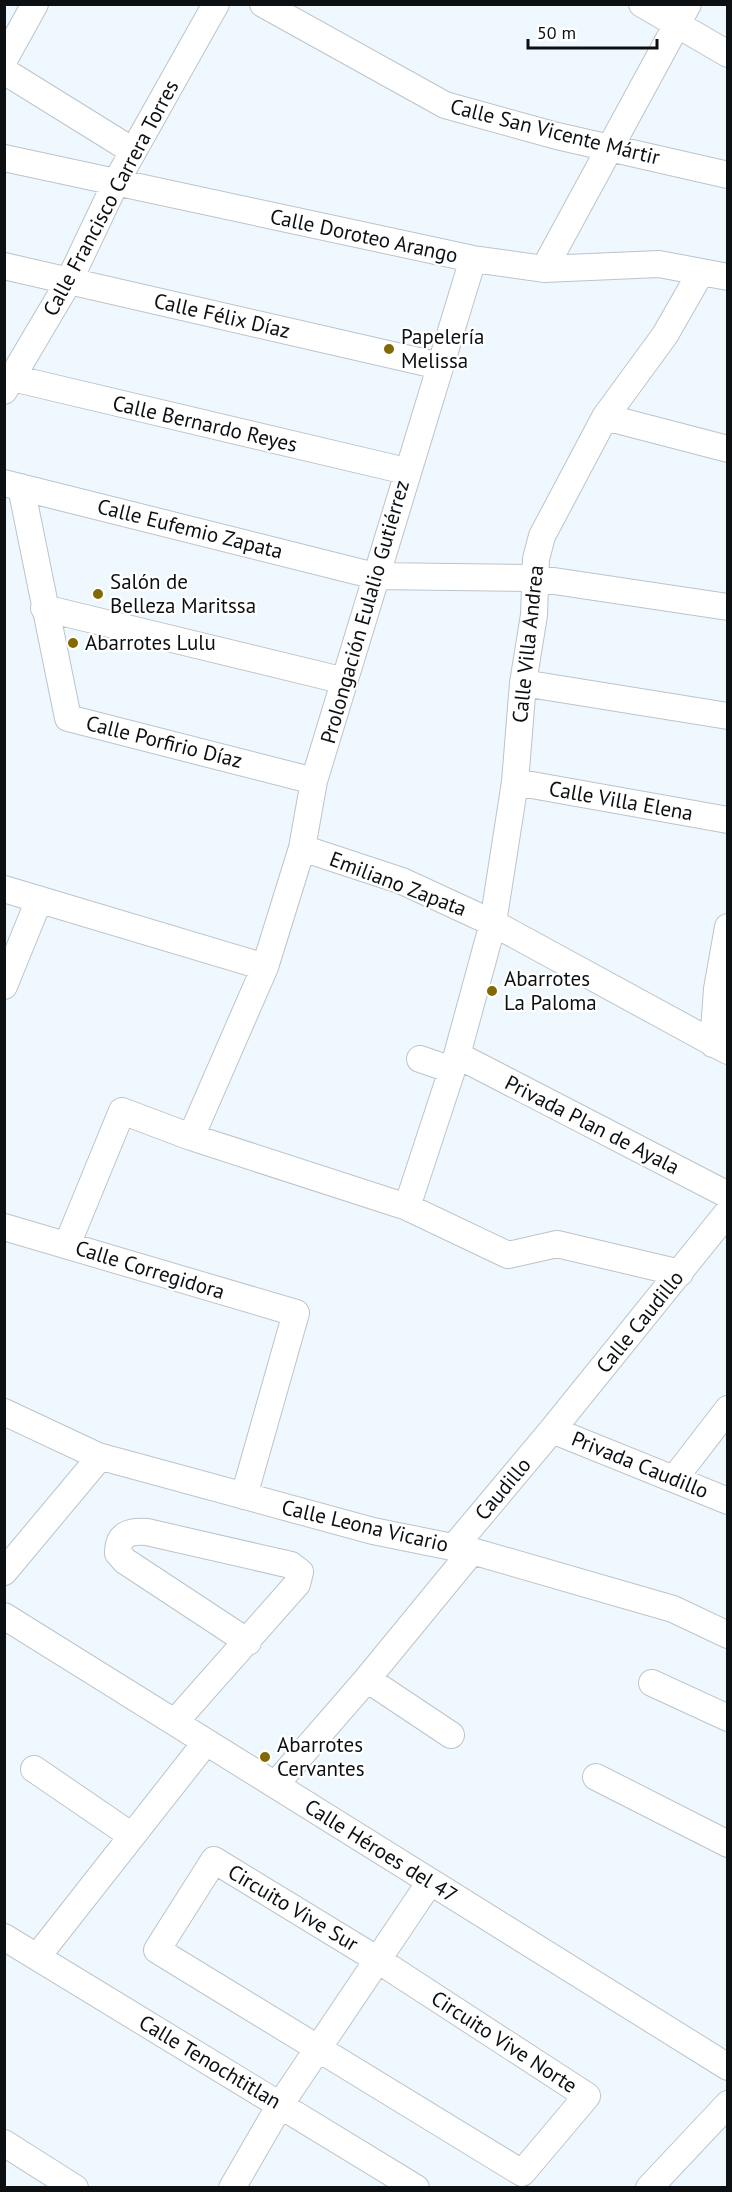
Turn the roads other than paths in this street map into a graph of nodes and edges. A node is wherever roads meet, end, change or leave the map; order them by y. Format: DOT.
graph roads {
  1 [pos="35,4"];
  2 [pos="216,4"];
  3 [pos="263,4"];
  4 [pos="642,4"];
  5 [pos="682,14"];
  6 [pos="728,54"];
  7 [pos="4,60"];
  8 [pos="4,71"];
  9 [pos="609,147"];
  10 [pos="133,151"];
  11 [pos="4,158"];
  12 [pos="728,175"];
  13 [pos="116,182"];
  14 [pos="473,259"];
  15 [pos="4,266"];
  16 [pos="544,269"];
  17 [pos="701,272"];
  18 [pos="728,277"];
  19 [pos="69,280"];
  20 [pos="440,366"];
  21 [pos="7,382"];
  22 [pos="605,417"];
  23 [pos="728,449"];
  24 [pos="406,471"];
  25 [pos="13,485"];
  26 [pos="375,576"];
  27 [pos="534,578"];
  28 [pos="728,607"];
  29 [pos="44,608"];
  30 [pos="345,681"];
  31 [pos="523,683"];
  32 [pos="728,716"];
  33 [pos="314,781"];
  34 [pos="514,782"];
  35 [pos="728,820"];
  36 [pos="302,848"];
  37 [pos="4,890"];
  38 [pos="39,900"];
  39 [pos="493,923"];
  40 [pos="728,927"];
  41 [pos="265,967"];
  42 [pos="4,986"];
  43 [pos="720,1047"];
  44 [pos="420,1059"];
  45 [pos="454,1063"];
  46 [pos="191,1137"];
  47 [pos="728,1195"];
  48 [pos="407,1207"];
  49 [pos="728,1212"];
  50 [pos="4,1227"];
  51 [pos="67,1245"];
  52 [pos="680,1274"];
  53 [pos="728,1409"];
  54 [pos="4,1412"];
  55 [pos="552,1430"];
  56 [pos="100,1457"];
  57 [pos="674,1479"];
  58 [pos="244,1496"];
  59 [pos="728,1501"];
  60 [pos="463,1549"];
  61 [pos="4,1572"];
  62 [pos="4,1616"];
  63 [pos="728,1635"];
  64 [pos="248,1642"];
  65 [pos="367,1679"];
  66 [pos="652,1683"];
  67 [pos="728,1718"];
  68 [pos="175,1722"];
  69 [pos="451,1735"];
  70 [pos="206,1742"];
  71 [pos="33,1769"];
  72 [pos="596,1777"];
  73 [pos="275,1785"];
  74 [pos="132,1836"];
  75 [pos="728,1844"];
  76 [pos="430,1882"];
  77 [pos="4,1937"];
  78 [pos="37,1957"];
  79 [pos="378,1960"];
  80 [pos="318,2050"];
  81 [pos="728,2067"];
  82 [pos="728,2104"];
  83 [pos="280,2105"];
  84 [pos="4,2143"];
  85 [pos="405,2185"];
  86 [pos="75,2187"];
  87 [pos="232,2187"];
  88 [pos="649,2187"];
  1 -- 7 [label="street"];
  2 -- 10 [label="street, Calle Francisco Carrera Torres"];
  3 -- 9 [label="street, Calle San Vicente Mártir"];
  4 -- 5 [label="street"];
  5 -- 6 [label="street"];
  5 -- 9 [label="street"];
  8 -- 10 [label="street"];
  9 -- 12 [label="street, Calle San Vicente Mártir"];
  9 -- 16 [label="street"];
  10 -- 13 [label="street, Calle Francisco Carrera Torres"];
  11 -- 13 [label="street, Calle Doroteo Arango"];
  13 -- 14 [label="street, Calle Doroteo Arango"];
  13 -- 19 [label="street, Calle Francisco Carrera Torres"];
  14 -- 16 [label="street, Calle Doroteo Arango"];
  14 -- 20 [label="street, Prolongación Eulalio Gutiérrez"];
  15 -- 19 [label="street, Calle Félix Díaz"];
  16 -- 17 [label="street, Calle Doroteo Arango"];
  17 -- 18 [label="street, Calle Doroteo Arango"];
  17 -- 22 [label="street, Calle Villa Andrea"];
  19 -- 20 [label="street, Calle Félix Díaz"];
  19 -- 21 [label="street, Calle Francisco Carrera Torres"];
  20 -- 24 [label="street, Prolongación Eulalio Gutiérrez"];
  21 -- 24 [label="street, Calle Bernardo Reyes"];
  22 -- 23 [label="street"];
  22 -- 27 [label="street, Calle Villa Andrea"];
  24 -- 26 [label="street, Prolongación Eulalio Gutiérrez"];
  25 -- 26 [label="street, Calle Eufemio Zapata"];
  25 -- 29 [label="street, Calle Porfirio Díaz"];
  26 -- 27 [label="street, Calle Eufemio Zapata"];
  26 -- 30 [label="street, Prolongación Eulalio Gutiérrez"];
  27 -- 28 [label="street, Calle Eufemio Zapata"];
  27 -- 31 [label="street, Calle Villa Andrea"];
  29 -- 30 [label="street"];
  29 -- 33 [label="street, Calle Porfirio Díaz"];
  30 -- 33 [label="street, Prolongación Eulalio Gutiérrez"];
  31 -- 32 [label="street"];
  31 -- 34 [label="street, Calle Villa Andrea"];
  33 -- 36 [label="street, Prolongación Eulalio Gutiérrez"];
  34 -- 35 [label="street, Calle Villa Elena"];
  34 -- 39 [label="street, Calle Villa Andrea"];
  36 -- 39 [label="street, Emiliano Zapata"];
  36 -- 41 [label="street, Prolongación Eulalio Gutiérrez"];
  37 -- 38 [label="street"];
  38 -- 41 [label="street"];
  38 -- 42 [label="street"];
  39 -- 43 [label="street, Emiliano Zapata"];
  39 -- 45 [label="street, Calle Villa Andrea"];
  40 -- 43 [label="street"];
  41 -- 46 [label="street, Prolongación Eulalio Gutiérrez"];
  44 -- 45 [label="street, Privada Plan de Ayala"];
  45 -- 47 [label="street, Privada Plan de Ayala"];
  45 -- 48 [label="street, Calle Villa Andrea"];
  46 -- 48 [label="street"];
  46 -- 51 [label="street"];
  48 -- 52 [label="street"];
  49 -- 52 [label="street, Calle Caudillo"];
  50 -- 51 [label="street, Calle Corregidora"];
  51 -- 58 [label="street, Calle Corregidora"];
  52 -- 55 [label="street, Calle Caudillo"];
  53 -- 57 [label="street"];
  54 -- 56 [label="street, Calle Leona Vicario"];
  55 -- 57 [label="street, Privada Caudillo"];
  55 -- 60 [label="street, Caudillo"];
  56 -- 58 [label="street, Calle Leona Vicario"];
  56 -- 61 [label="street"];
  57 -- 59 [label="street, Privada Caudillo"];
  58 -- 60 [label="street, Calle Leona Vicario"];
  60 -- 63 [label="street, Calle Leona Vicario"];
  60 -- 65 [label="street, Caudillo"];
  62 -- 68 [label="street, Calle Héroes del 47"];
  64 -- 64 [label="street"];
  64 -- 68 [label="street"];
  65 -- 69 [label="street"];
  65 -- 73 [label="street, Caudillo"];
  66 -- 67 [label="street"];
  68 -- 70 [label="street, Calle Héroes del 47"];
  70 -- 73 [label="street, Calle Héroes del 47"];
  70 -- 74 [label="street"];
  71 -- 74 [label="street"];
  72 -- 75 [label="street"];
  73 -- 76 [label="street, Calle Héroes del 47"];
  74 -- 78 [label="street"];
  76 -- 79 [label="street"];
  76 -- 81 [label="street, Calle Héroes del 47"];
  77 -- 78 [label="street, Calle Tenochtitlan"];
  78 -- 83 [label="street, Calle Tenochtitlan"];
  79 -- 80 [label="street"];
  79 -- 80 [label="street, Circuito Vive Sur"];
  79 -- 80 [label="street, Circuito Vive Norte"];
  80 -- 83 [label="street"];
  82 -- 88 [label="street"];
  83 -- 85 [label="street, Calle Tenochtitlan"];
  83 -- 87 [label="street"];
  84 -- 86 [label="street"];
}
